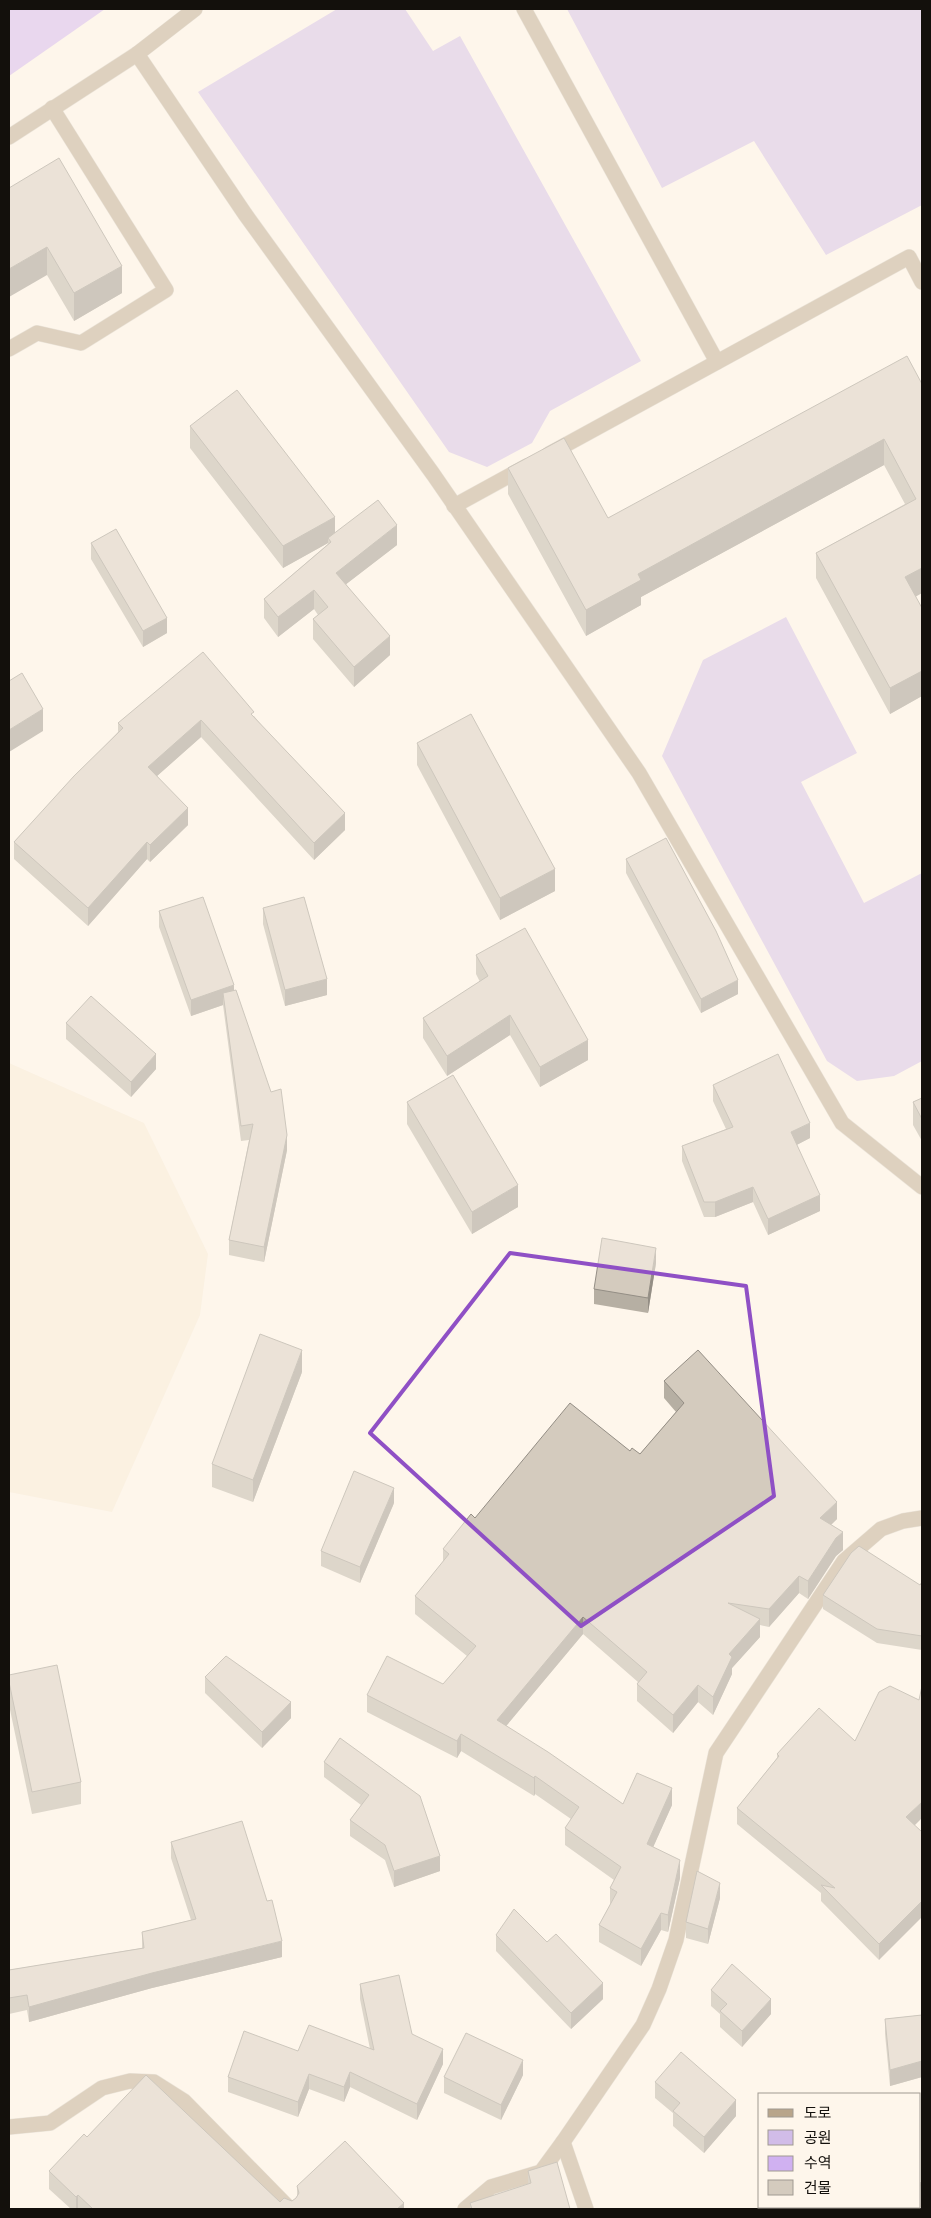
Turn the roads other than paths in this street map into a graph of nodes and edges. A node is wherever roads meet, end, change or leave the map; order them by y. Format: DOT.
graph roads {
  1 [pos="195,9"];
  2 [pos="524,9"];
  3 [pos="137,54"];
  4 [pos="52,108"];
  5 [pos="9,137"];
  6 [pos="922,282"];
  7 [pos="9,349"];
  8 [pos="717,362"];
  9 [pos="454,506"];
  10 [pos="922,1187"];
  11 [pos="922,1518"];
  12 [pos="9,2127"];
  13 [pos="563,2142"];
  14 [pos="290,2209"];
  15 [pos="465,2209"];
  16 [pos="586,2209"];
  1 -- 3 [label="street"];
  2 -- 8 [label="street"];
  3 -- 4 [label="street"];
  3 -- 9 [label="street"];
  4 -- 5 [label="street"];
  4 -- 7 [label="street"];
  6 -- 8 [label="street"];
  8 -- 9 [label="street"];
  9 -- 10 [label="street"];
  11 -- 13 [label="street"];
  12 -- 14 [label="street"];
  13 -- 15 [label="street"];
  13 -- 16 [label="street"];
}
